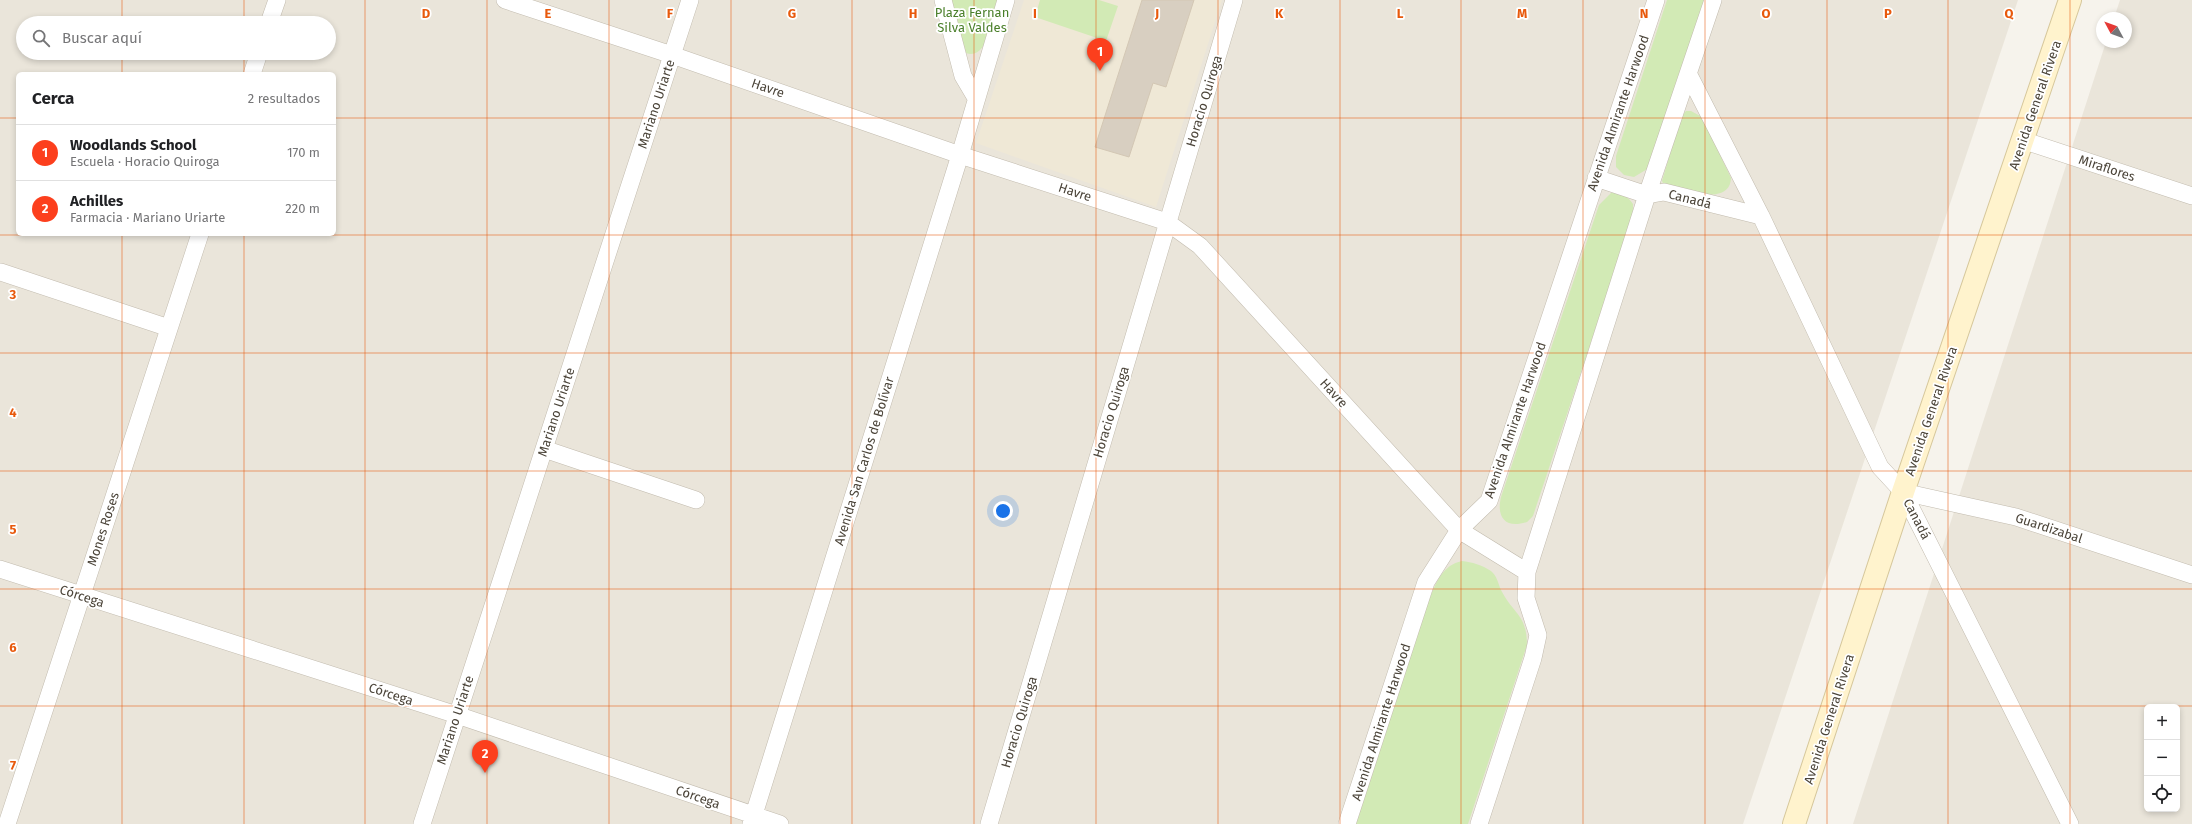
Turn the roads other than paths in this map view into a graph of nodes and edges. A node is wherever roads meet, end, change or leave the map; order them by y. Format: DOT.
graph roads {
  1 [pos="277,0"];
  2 [pos="505,0"];
  3 [pos="690,0"];
  4 [pos="943,0"];
  5 [pos="1006,0"];
  6 [pos="1234,0"];
  7 [pos="1656,0"];
  8 [pos="1713,0"];
  9 [pos="2070,0"];
  10 [pos="271,16"];
  11 [pos="672,55"];
  12 [pos="257,60"];
  13 [pos="253,72"];
  14 [pos="1688,75"];
  15 [pos="976,98"];
  16 [pos="2022,140"];
  17 [pos="960,155"];
  18 [pos="1596,178"];
  19 [pos="1647,195"];
  20 [pos="2192,196"];
  21 [pos="1761,216"];
  22 [pos="1167,222"];
  23 [pos="199,236"];
  24 [pos="1,272"];
  25 [pos="169,328"];
  26 [pos="544,449"];
  27 [pos="1903,492"];
  28 [pos="696,500"];
  29 [pos="1460,530"];
  30 [pos="0,569"];
  31 [pos="1527,572"];
  32 [pos="2192,575"];
  33 [pos="81,596"];
  34 [pos="457,715"];
  35 [pos="752,820"];
  36 [pos="7,824"];
  37 [pos="422,824"];
  38 [pos="780,824"];
  39 [pos="989,824"];
  40 [pos="1348,824"];
  41 [pos="1479,824"];
  42 [pos="1794,824"];
  43 [pos="2070,824"];
  1 -- 10 [label="street"];
  2 -- 11 [label="street, Havre"];
  3 -- 11 [label="street, Mariano Uriarte"];
  4 -- 15 [label="street"];
  5 -- 15 [label="street, Avenida San Carlos de Bolívar"];
  6 -- 22 [label="street, Horacio Quiroga"];
  7 -- 18 [label="street, Avenida Almirante Harwood"];
  8 -- 14 [label="street"];
  9 -- 16 [label="main road, Avenida General Rivera"];
  11 -- 17 [label="street, Havre"];
  11 -- 26 [label="street, Mariano Uriarte"];
  12 -- 13 [label="street"];
  14 -- 19 [label="street"];
  14 -- 21 [label="street, Canadá"];
  15 -- 17 [label="street, Avenida San Carlos de Bolívar"];
  16 -- 20 [label="street, Miraflores"];
  16 -- 27 [label="main road, Avenida General Rivera"];
  17 -- 22 [label="street, Havre"];
  17 -- 35 [label="street, Avenida San Carlos de Bolívar"];
  18 -- 19 [label="street, Canadá"];
  18 -- 29 [label="street, Avenida Almirante Harwood"];
  19 -- 21 [label="street, Canadá"];
  19 -- 31 [label="street"];
  21 -- 27 [label="street, Canadá"];
  22 -- 29 [label="street, Havre"];
  22 -- 39 [label="street, Horacio Quiroga"];
  23 -- 25 [label="street, Mones Roses"];
  24 -- 25 [label="street"];
  25 -- 33 [label="street, Mones Roses"];
  26 -- 28 [label="street"];
  26 -- 34 [label="street, Mariano Uriarte"];
  27 -- 32 [label="street, Guardizabal"];
  27 -- 42 [label="main road, Avenida General Rivera"];
  27 -- 43 [label="street, Canadá"];
  29 -- 31 [label="street, Havre"];
  29 -- 40 [label="street, Avenida Almirante Harwood"];
  30 -- 33 [label="street, Córcega"];
  31 -- 41 [label="street"];
  33 -- 34 [label="street, Córcega"];
  33 -- 36 [label="street, Mones Roses"];
  34 -- 35 [label="street, Córcega"];
  34 -- 37 [label="street, Mariano Uriarte"];
  35 -- 38 [label="street, Córcega"];
}
